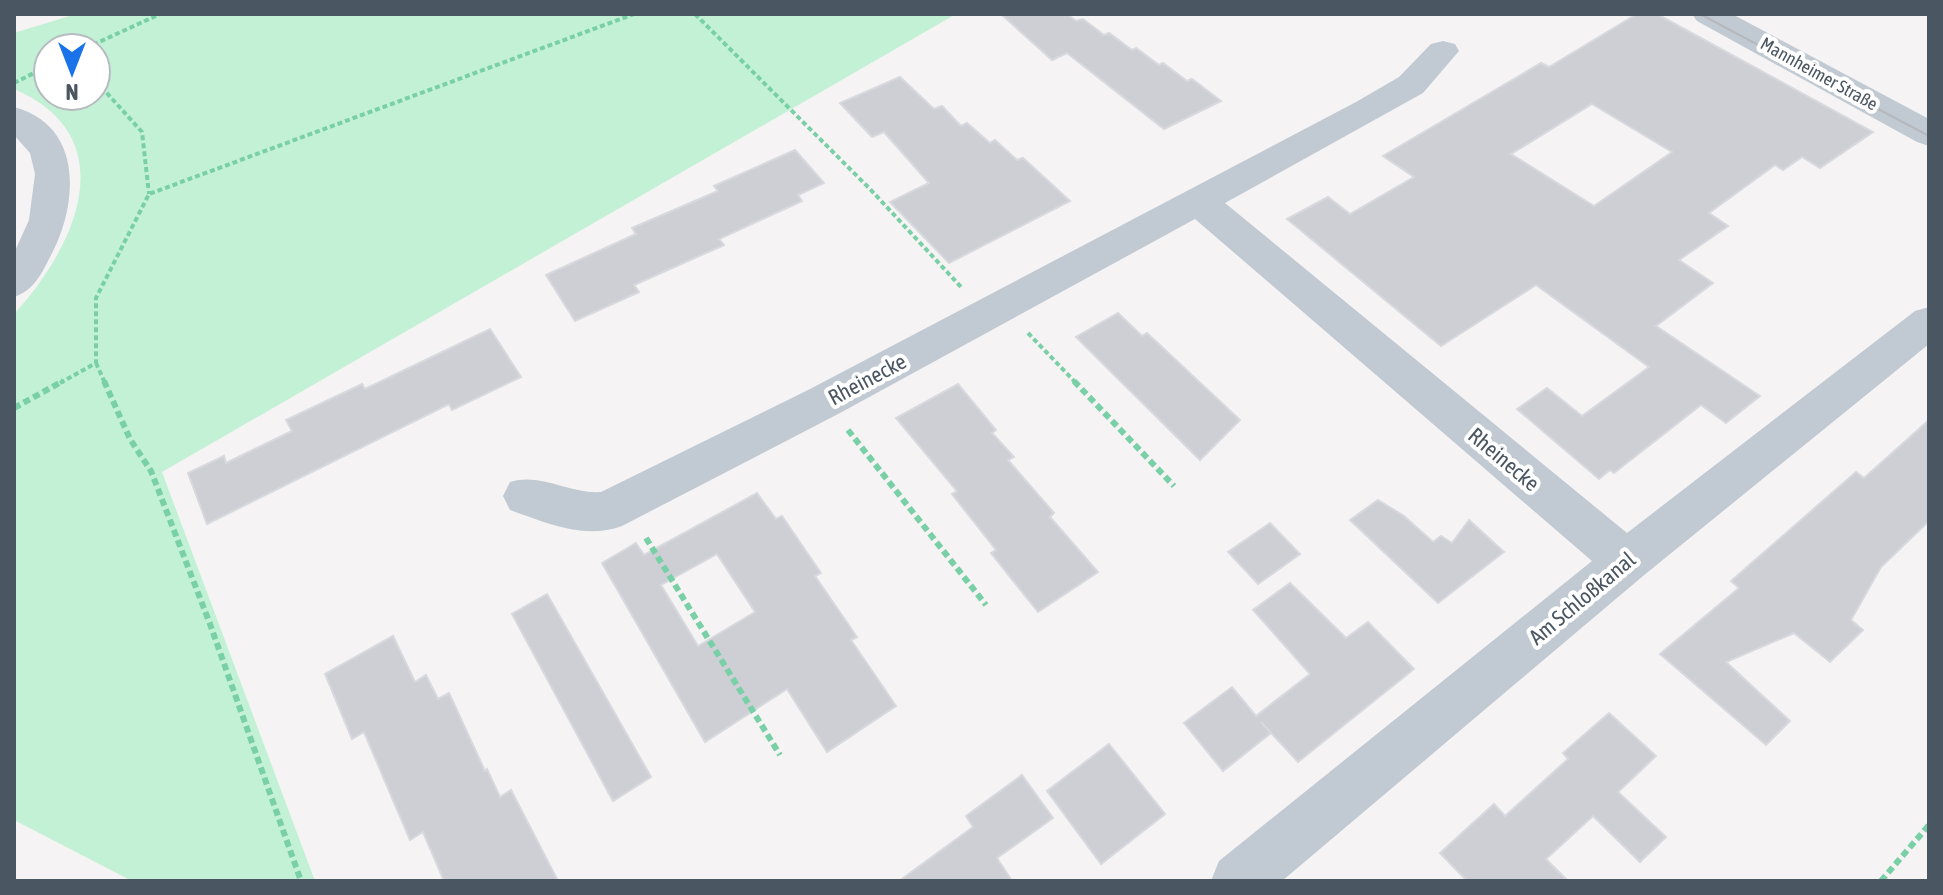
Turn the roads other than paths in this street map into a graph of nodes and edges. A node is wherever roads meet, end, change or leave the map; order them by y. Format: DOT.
graph roads {
  1 [pos="1708,14"];
  2 [pos="1443,51"];
  3 [pos="14,118"];
  4 [pos="1929,134"];
  5 [pos="1198,201"];
  6 [pos="14,282"];
  7 [pos="1929,322"];
  8 [pos="526,496"];
  9 [pos="1626,561"];
  10 [pos="1239,881"];
  1 -- 4 [label="street, Mannheimer Straße"];
  2 -- 5 [label="street, Rheinecke"];
  3 -- 6 [label="street"];
  5 -- 8 [label="street, Rheinecke"];
  5 -- 9 [label="street, Rheinecke"];
  7 -- 9 [label="street, Am Schloßkanal"];
  9 -- 10 [label="street, Am Schloßkanal"];
}
